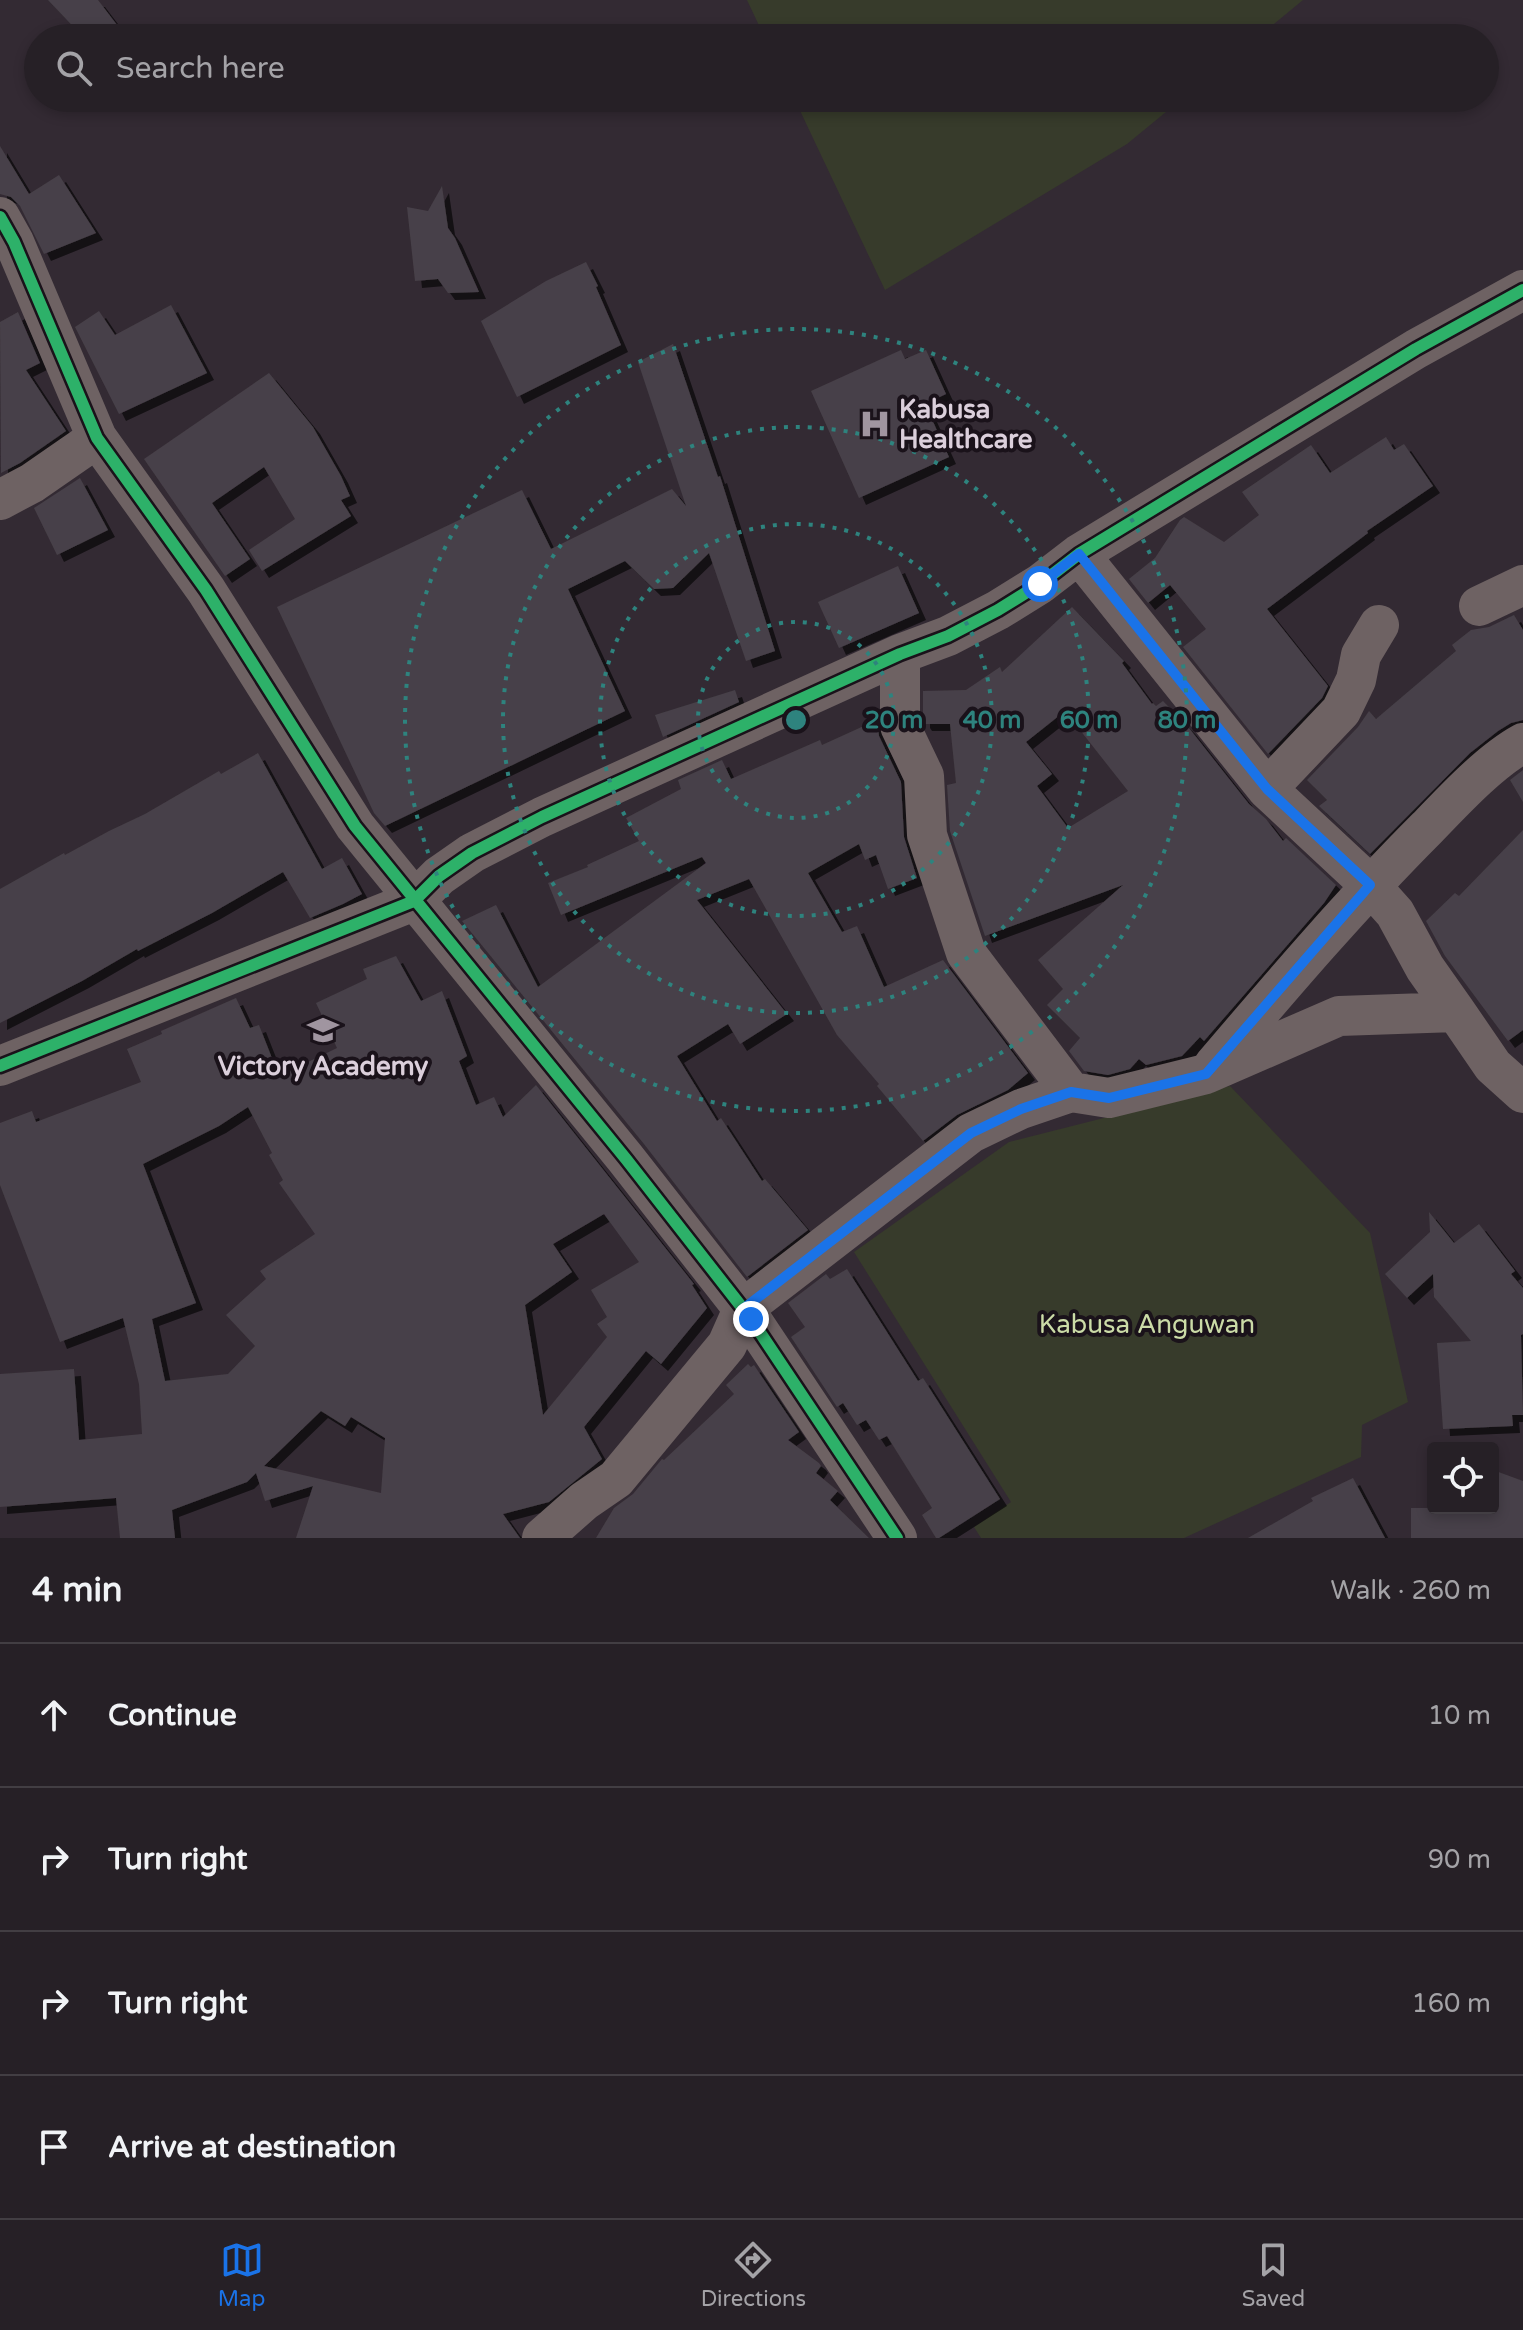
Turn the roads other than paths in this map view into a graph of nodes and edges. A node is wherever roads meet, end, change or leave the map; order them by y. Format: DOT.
graph roads {
  1 [pos="0,217"];
  2 [pos="1523,290"];
  3 [pos="97,438"];
  4 [pos="0,500"];
  5 [pos="1079,554"];
  6 [pos="1523,585"];
  7 [pos="1479,606"];
  8 [pos="1379,625"];
  9 [pos="900,654"];
  10 [pos="1523,743"];
  11 [pos="1267,789"];
  12 [pos="1370,885"];
  13 [pos="414,901"];
  14 [pos="1456,1012"];
  15 [pos="0,1066"];
  16 [pos="1206,1074"];
  17 [pos="1071,1092"];
  18 [pos="1523,1093"];
  19 [pos="743,1309"];
  20 [pos="542,1538"];
  21 [pos="897,1538"];
  1 -- 3 [label="street"];
  2 -- 5 [label="street"];
  3 -- 4 [label="street"];
  3 -- 13 [label="street"];
  5 -- 9 [label="street"];
  5 -- 11 [label="street"];
  6 -- 7 [label="street"];
  8 -- 11 [label="street"];
  9 -- 13 [label="street"];
  9 -- 17 [label="street"];
  10 -- 12 [label="street"];
  11 -- 12 [label="street"];
  12 -- 14 [label="street"];
  12 -- 16 [label="street"];
  13 -- 15 [label="street"];
  13 -- 19 [label="street"];
  14 -- 16 [label="street"];
  14 -- 18 [label="street"];
  16 -- 17 [label="street"];
  17 -- 19 [label="street"];
  19 -- 20 [label="street"];
  19 -- 21 [label="street"];
}
